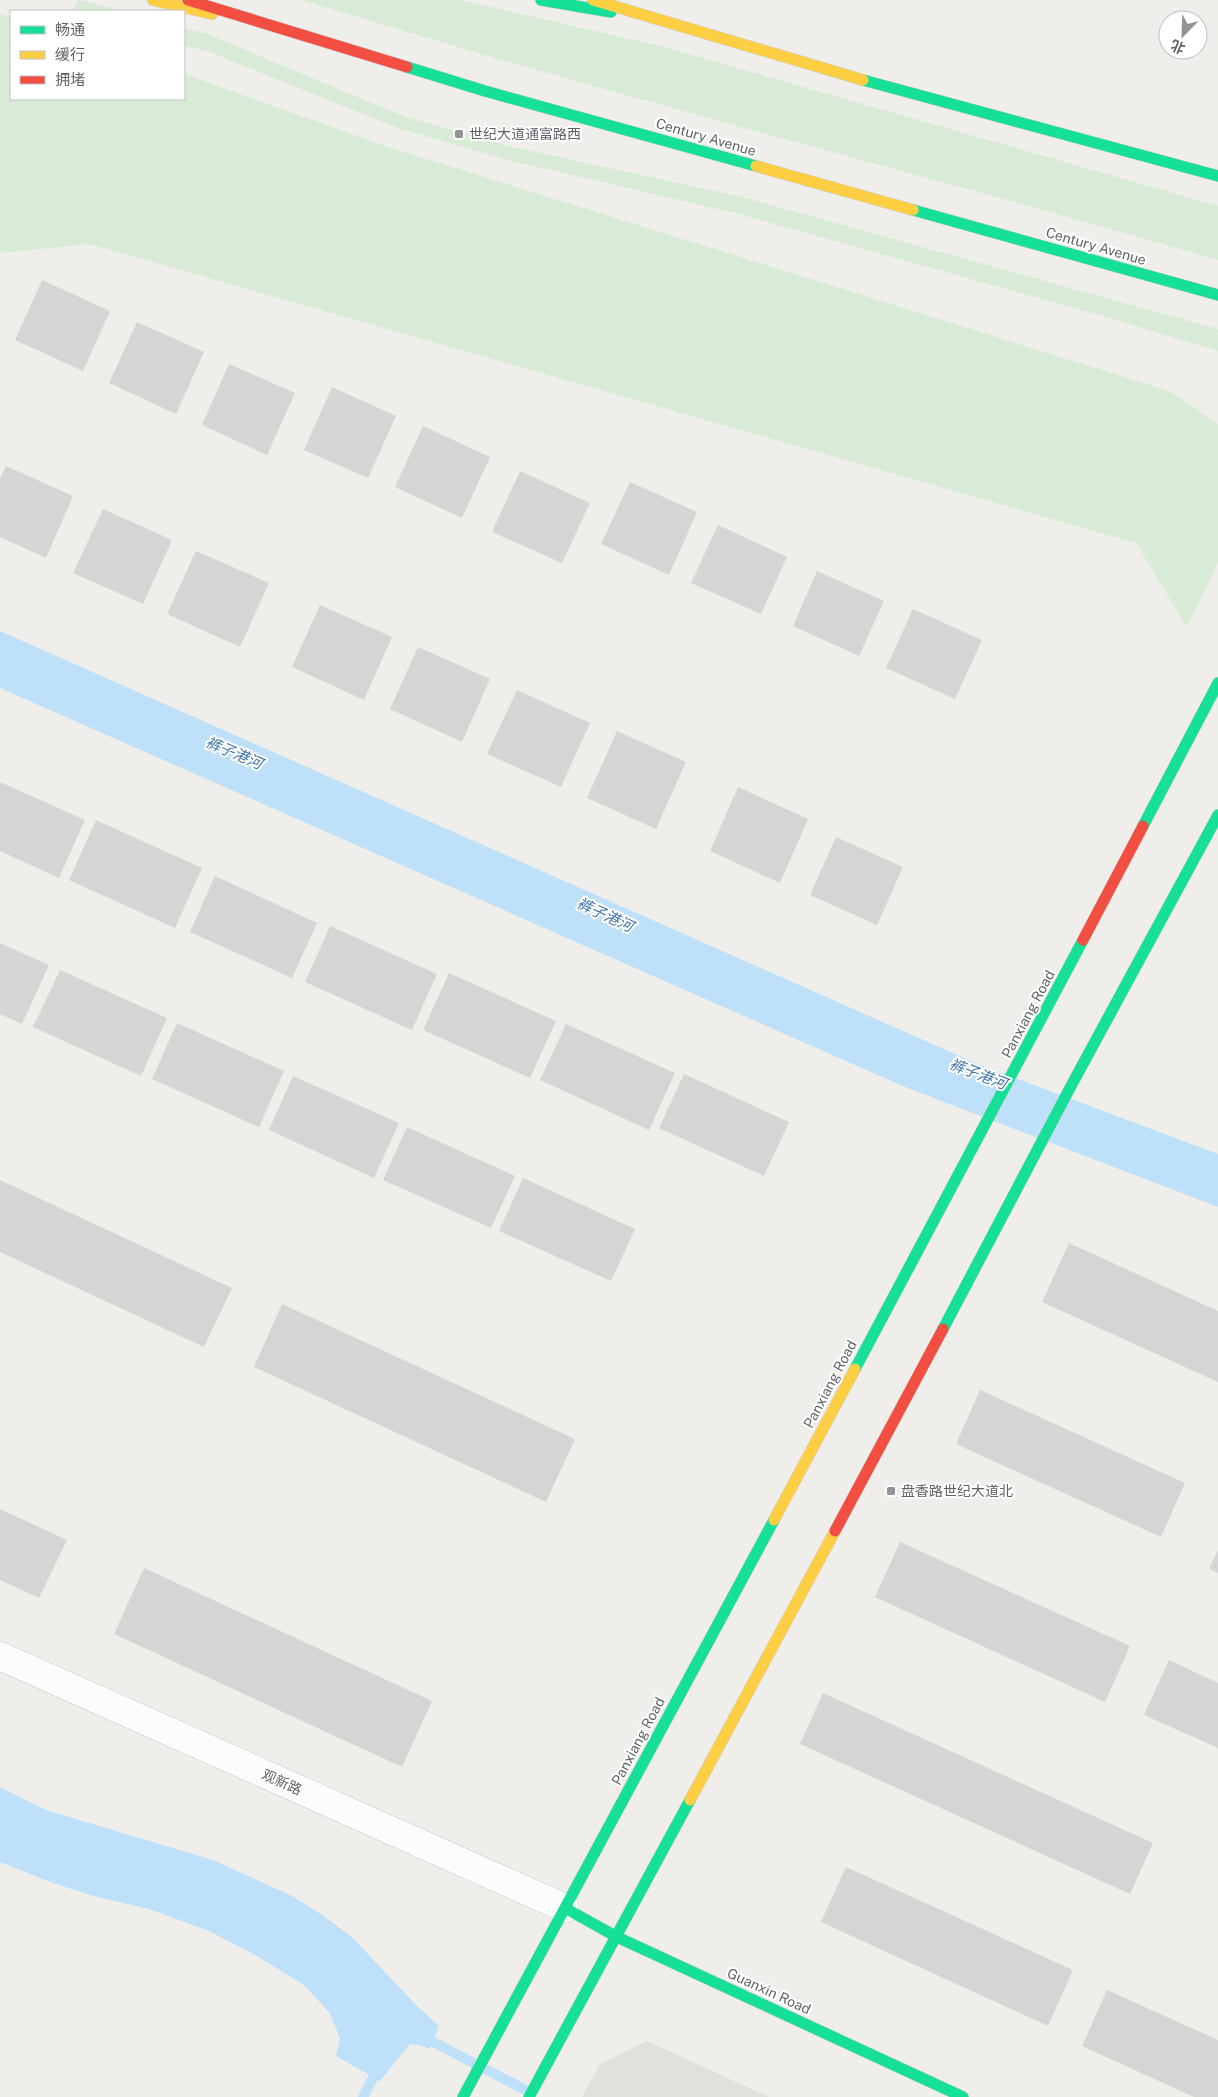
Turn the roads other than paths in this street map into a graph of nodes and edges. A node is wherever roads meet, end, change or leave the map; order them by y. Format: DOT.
graph roads {
  1 [pos="153,0"];
  2 [pos="188,0"];
  3 [pos="542,0"];
  4 [pos="593,0"];
  5 [pos="200,2"];
  6 [pos="674,24"];
  7 [pos="274,28"];
  8 [pos="1218,176"];
  9 [pos="1218,295"];
  10 [pos="1218,683"];
  11 [pos="1218,815"];
  12 [pos="0,1656"];
  13 [pos="565,1908"];
  14 [pos="617,1937"];
  15 [pos="463,2097"];
  16 [pos="529,2097"];
  17 [pos="964,2097"];
  1 -- 7 [label="street"];
  2 -- 5 [label="street, Century Avenue"];
  3 -- 6 [label="street"];
  4 -- 6 [label="street"];
  5 -- 7 [label="street, Century Avenue"];
  6 -- 8 [label="street"];
  7 -- 9 [label="street, Century Avenue"];
  10 -- 13 [label="street, Panxiang Road"];
  11 -- 14 [label="street"];
  12 -- 13 [label="street, 观新路"];
  13 -- 14 [label="street, Guanxin Road"];
  13 -- 15 [label="street, Panxiang Road"];
  14 -- 16 [label="street"];
  14 -- 17 [label="street, Guanxin Road"];
}
